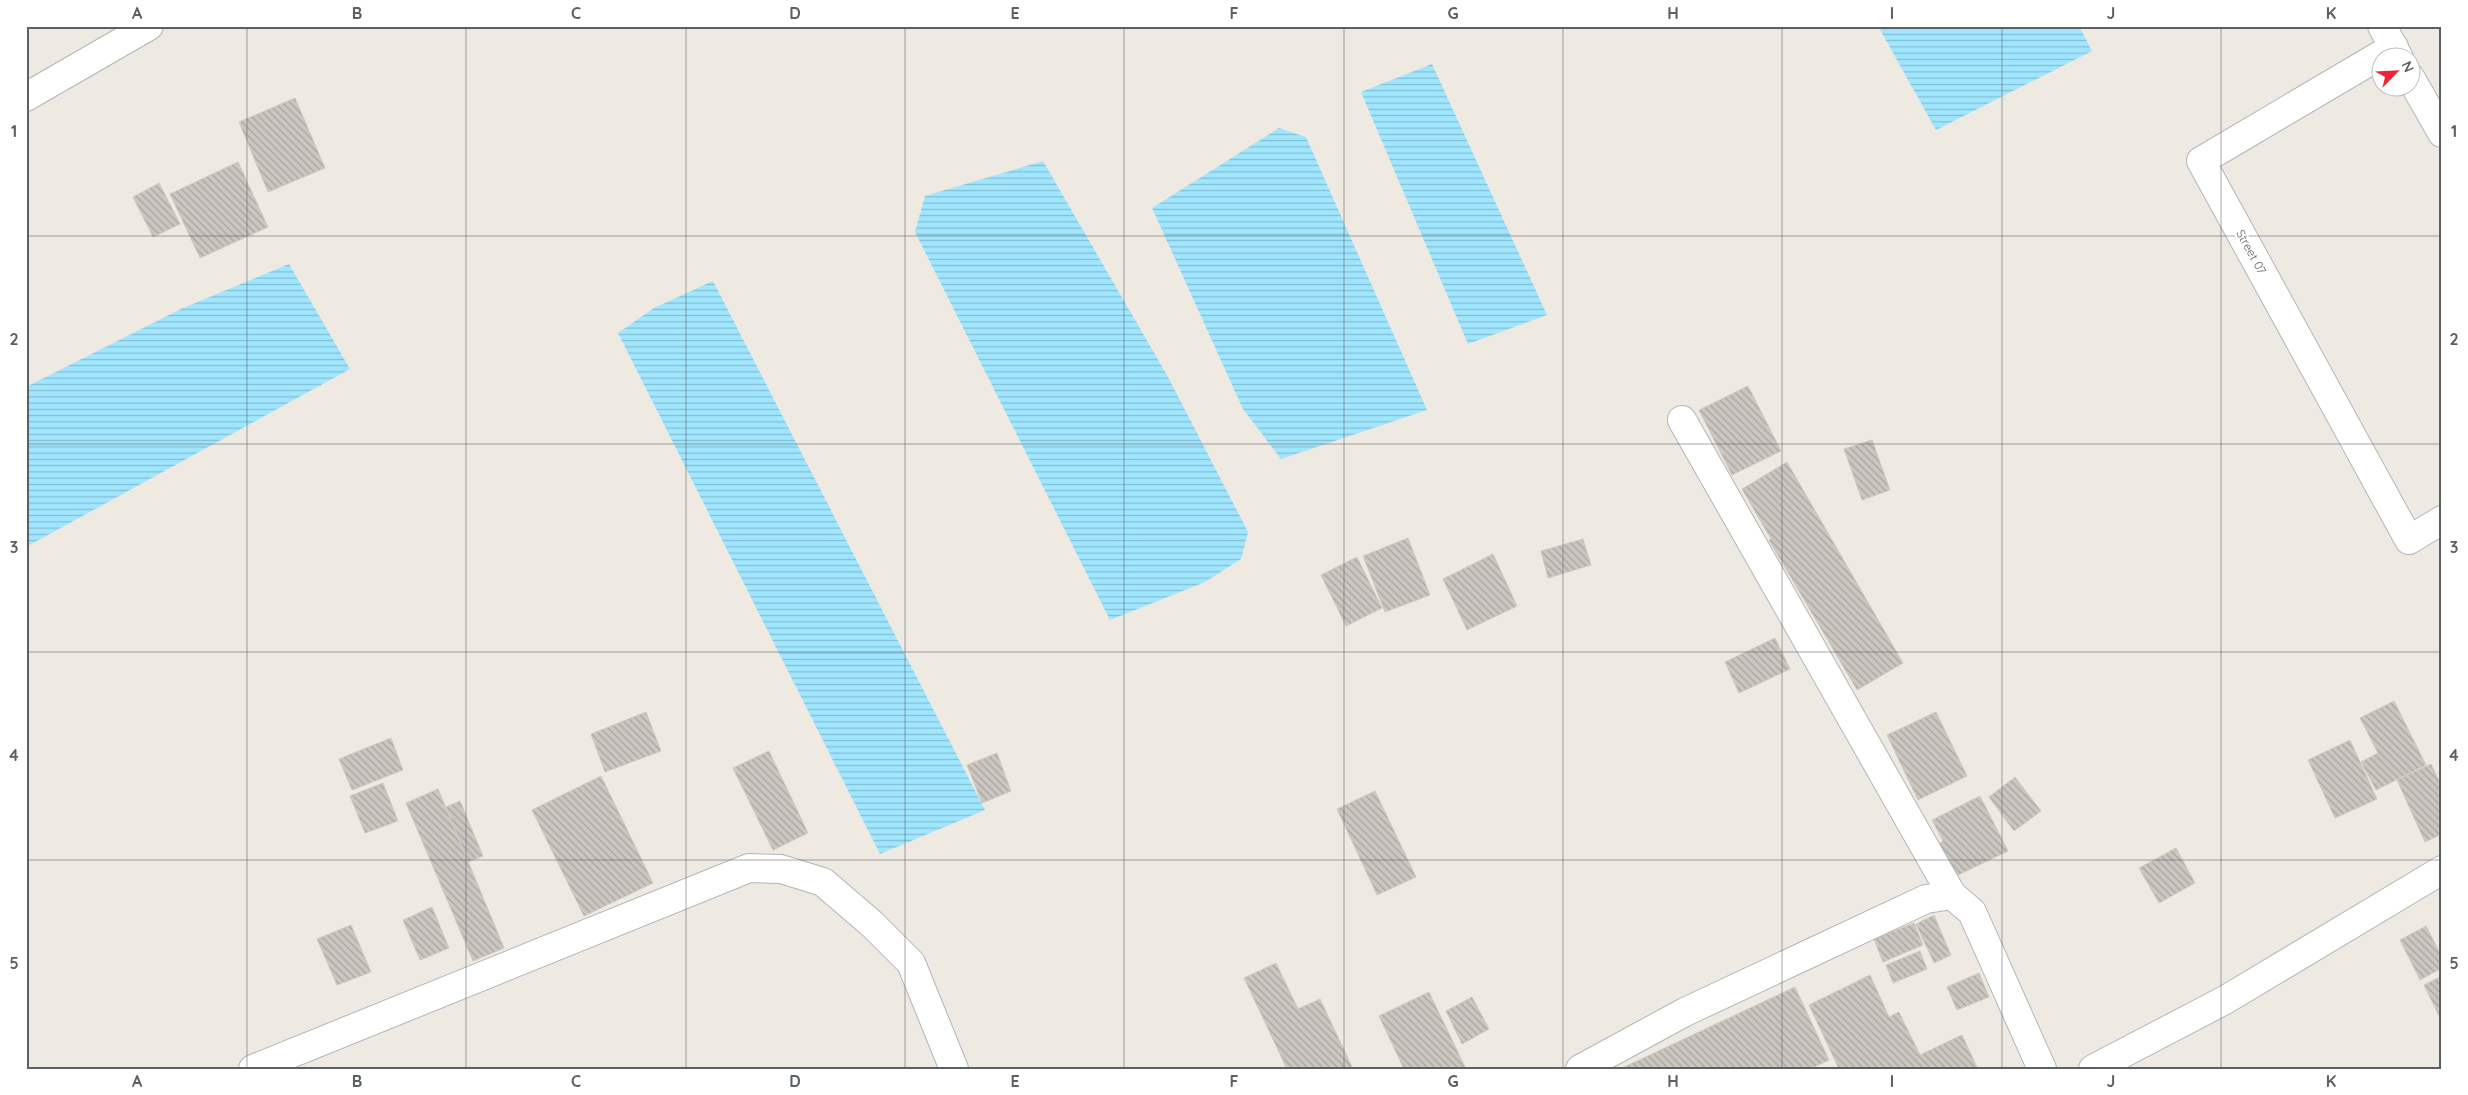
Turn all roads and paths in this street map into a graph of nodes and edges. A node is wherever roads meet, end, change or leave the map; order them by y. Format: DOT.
graph roads {
  1 [pos="149,26"];
  2 [pos="2392,44"];
  3 [pos="2420,94"];
  4 [pos="26,97"];
  5 [pos="2442,133"];
  6 [pos="1682,420"];
  7 [pos="2442,520"];
  8 [pos="2442,870"];
  9 [pos="1952,894"];
  10 [pos="253,1069"];
  11 [pos="954,1069"];
  12 [pos="1580,1069"];
  13 [pos="2042,1069"];
  14 [pos="2093,1069"];
  1 -- 4 [label="street"];
  2 -- 7 [label="street, Street 07"];
  3 -- 5 [label="street"];
  6 -- 9 [label="street"];
  8 -- 14 [label="street"];
  9 -- 12 [label="street"];
  9 -- 13 [label="street"];
  10 -- 11 [label="street"];
}
